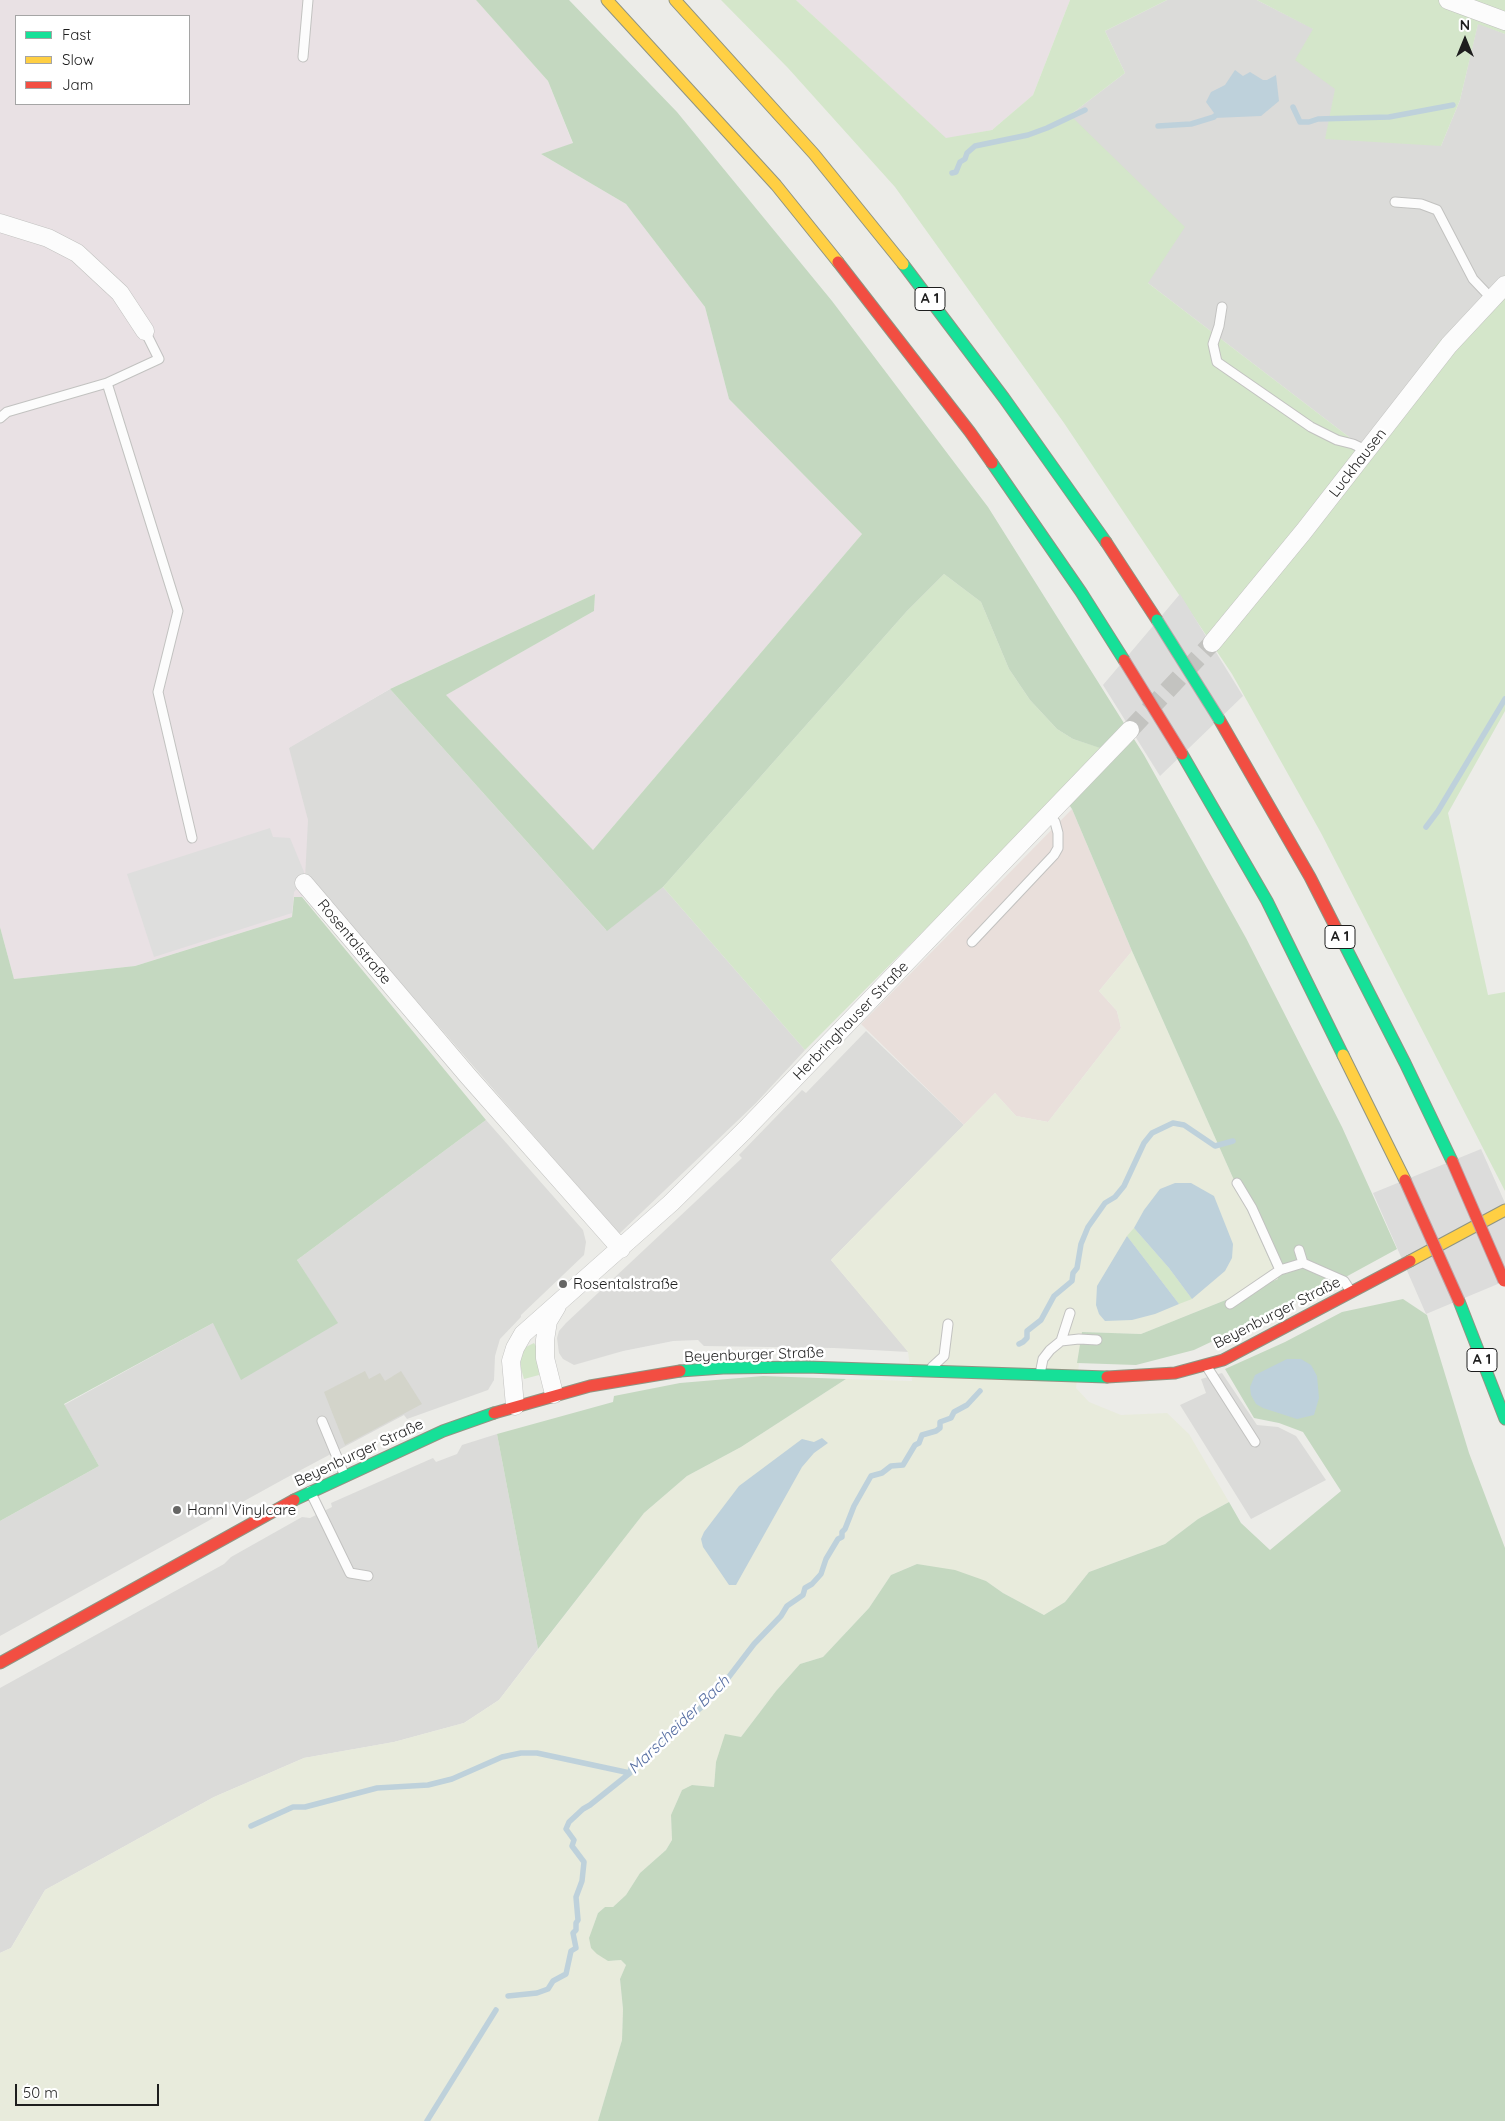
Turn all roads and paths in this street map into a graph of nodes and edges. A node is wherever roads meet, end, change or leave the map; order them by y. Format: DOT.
graph roads {
  1 [pos="308,0"];
  2 [pos="607,0"];
  3 [pos="675,0"];
  4 [pos="1448,0"];
  5 [pos="1505,21"];
  6 [pos="303,57"];
  7 [pos="1395,202"];
  8 [pos="0,223"];
  9 [pos="1505,285"];
  10 [pos="1492,299"];
  11 [pos="1222,307"];
  12 [pos="145,330"];
  13 [pos="107,383"];
  14 [pos="0,418"];
  15 [pos="1368,451"];
  16 [pos="1212,643"];
  17 [pos="1130,730"];
  18 [pos="1049,816"];
  19 [pos="192,838"];
  20 [pos="304,883"];
  21 [pos="972,942"];
  22 [pos="1237,1183"];
  23 [pos="1505,1210"];
  24 [pos="621,1249"];
  25 [pos="1299,1250"];
  26 [pos="1304,1263"];
  27 [pos="1280,1270"];
  28 [pos="1504,1283"];
  29 [pos="1351,1292"];
  30 [pos="561,1300"];
  31 [pos="1230,1304"];
  32 [pos="1070,1313"];
  33 [pos="948,1324"];
  34 [pos="1097,1340"];
  35 [pos="1061,1342"];
  36 [pos="1206,1365"];
  37 [pos="929,1371"];
  38 [pos="1040,1375"];
  39 [pos="554,1394"];
  40 [pos="515,1406"];
  41 [pos="1505,1420"];
  42 [pos="322,1421"];
  43 [pos="1255,1442"];
  44 [pos="344,1474"];
  45 [pos="310,1491"];
  46 [pos="368,1576"];
  47 [pos="0,1663"];
  1 -- 6 [label="lane"];
  2 -- 41 [label="main road, A 1, bridge"];
  3 -- 28 [label="main road, A 1, bridge"];
  4 -- 5 [label="street"];
  7 -- 10 [label="lane"];
  8 -- 12 [label="street"];
  9 -- 10 [label="street, Luckhausen"];
  10 -- 15 [label="street, Luckhausen"];
  11 -- 15 [label="lane"];
  12 -- 13 [label="lane"];
  13 -- 14 [label="lane"];
  13 -- 19 [label="lane"];
  15 -- 16 [label="street, Luckhausen"];
  17 -- 18 [label="street, Herbringhauser Straße"];
  18 -- 21 [label="lane"];
  18 -- 24 [label="street, Herbringhauser Straße"];
  20 -- 24 [label="street, Rosentalstraße"];
  22 -- 27 [label="lane"];
  23 -- 29 [label="main road, Beyenburger Straße"];
  24 -- 30 [label="street, Herbringhauser Straße"];
  25 -- 26 [label="lane"];
  26 -- 27 [label="lane"];
  26 -- 29 [label="lane"];
  27 -- 31 [label="lane"];
  29 -- 36 [label="main road, Beyenburger Straße"];
  30 -- 39 [label="street, Herbringhauser Straße"];
  30 -- 40 [label="street, Herbringhauser Straße"];
  32 -- 35 [label="lane"];
  33 -- 37 [label="lane"];
  34 -- 35 [label="lane"];
  35 -- 38 [label="lane"];
  36 -- 38 [label="main road, Beyenburger Straße"];
  36 -- 43 [label="lane"];
  37 -- 38 [label="main road, Beyenburger Straße"];
  37 -- 39 [label="main road, Beyenburger Straße"];
  39 -- 40 [label="main road, Beyenburger Straße"];
  40 -- 44 [label="main road, Beyenburger Straße"];
  42 -- 44 [label="lane"];
  44 -- 45 [label="main road, Beyenburger Straße"];
  45 -- 46 [label="lane"];
  45 -- 47 [label="main road, Beyenburger Straße"];
}
